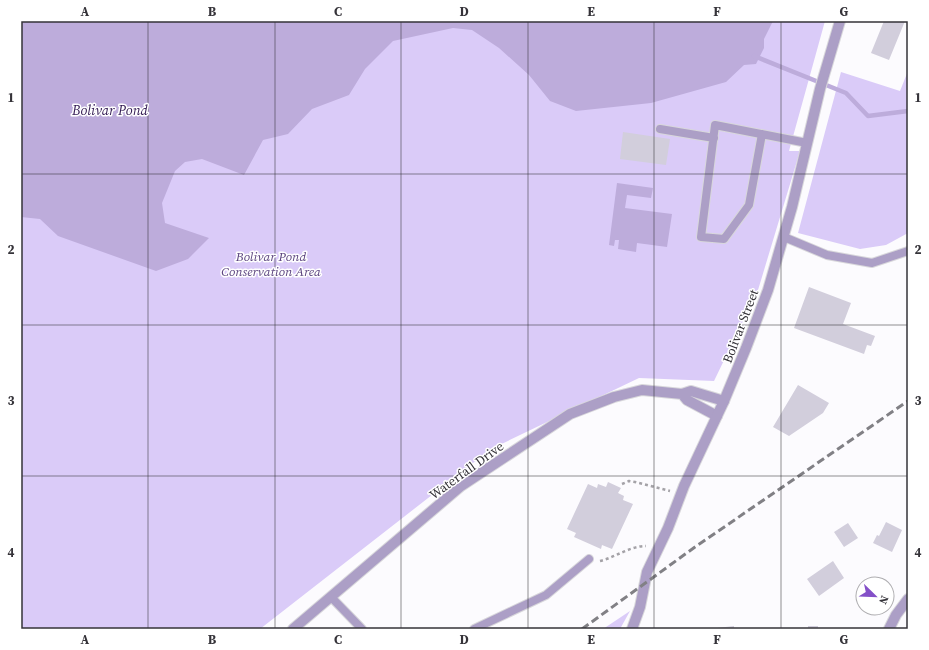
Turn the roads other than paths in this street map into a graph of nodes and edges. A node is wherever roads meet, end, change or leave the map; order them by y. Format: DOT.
graph roads {
  1 [pos="840,21"];
  2 [pos="660,129"];
  3 [pos="762,134"];
  4 [pos="714,138"];
  5 [pos="807,143"];
  6 [pos="784,237"];
  7 [pos="908,251"];
  8 [pos="682,394"];
  9 [pos="724,401"];
  10 [pos="717,416"];
  11 [pos="589,559"];
  12 [pos="331,597"];
  13 [pos="908,599"];
  14 [pos="293,629"];
  15 [pos="362,629"];
  16 [pos="474,629"];
  17 [pos="632,629"];
  18 [pos="889,629"];
  1 -- 5 [label="street, Bolivar Street"];
  2 -- 4 [label="lane"];
  3 -- 4 [label="lane"];
  3 -- 4 [label="lane"];
  3 -- 5 [label="lane"];
  5 -- 6 [label="street, Bolivar Street"];
  6 -- 7 [label="lane"];
  6 -- 9 [label="street, Bolivar Street"];
  8 -- 9 [label="street, Waterfall Drive"];
  8 -- 10 [label="street"];
  8 -- 12 [label="street, Waterfall Drive"];
  9 -- 10 [label="street, Bolivar Street"];
  10 -- 17 [label="street, Bolivar Street"];
  11 -- 16 [label="lane"];
  12 -- 14 [label="street, Waterfall Drive"];
  12 -- 15 [label="lane"];
  13 -- 18 [label="street"];
}
